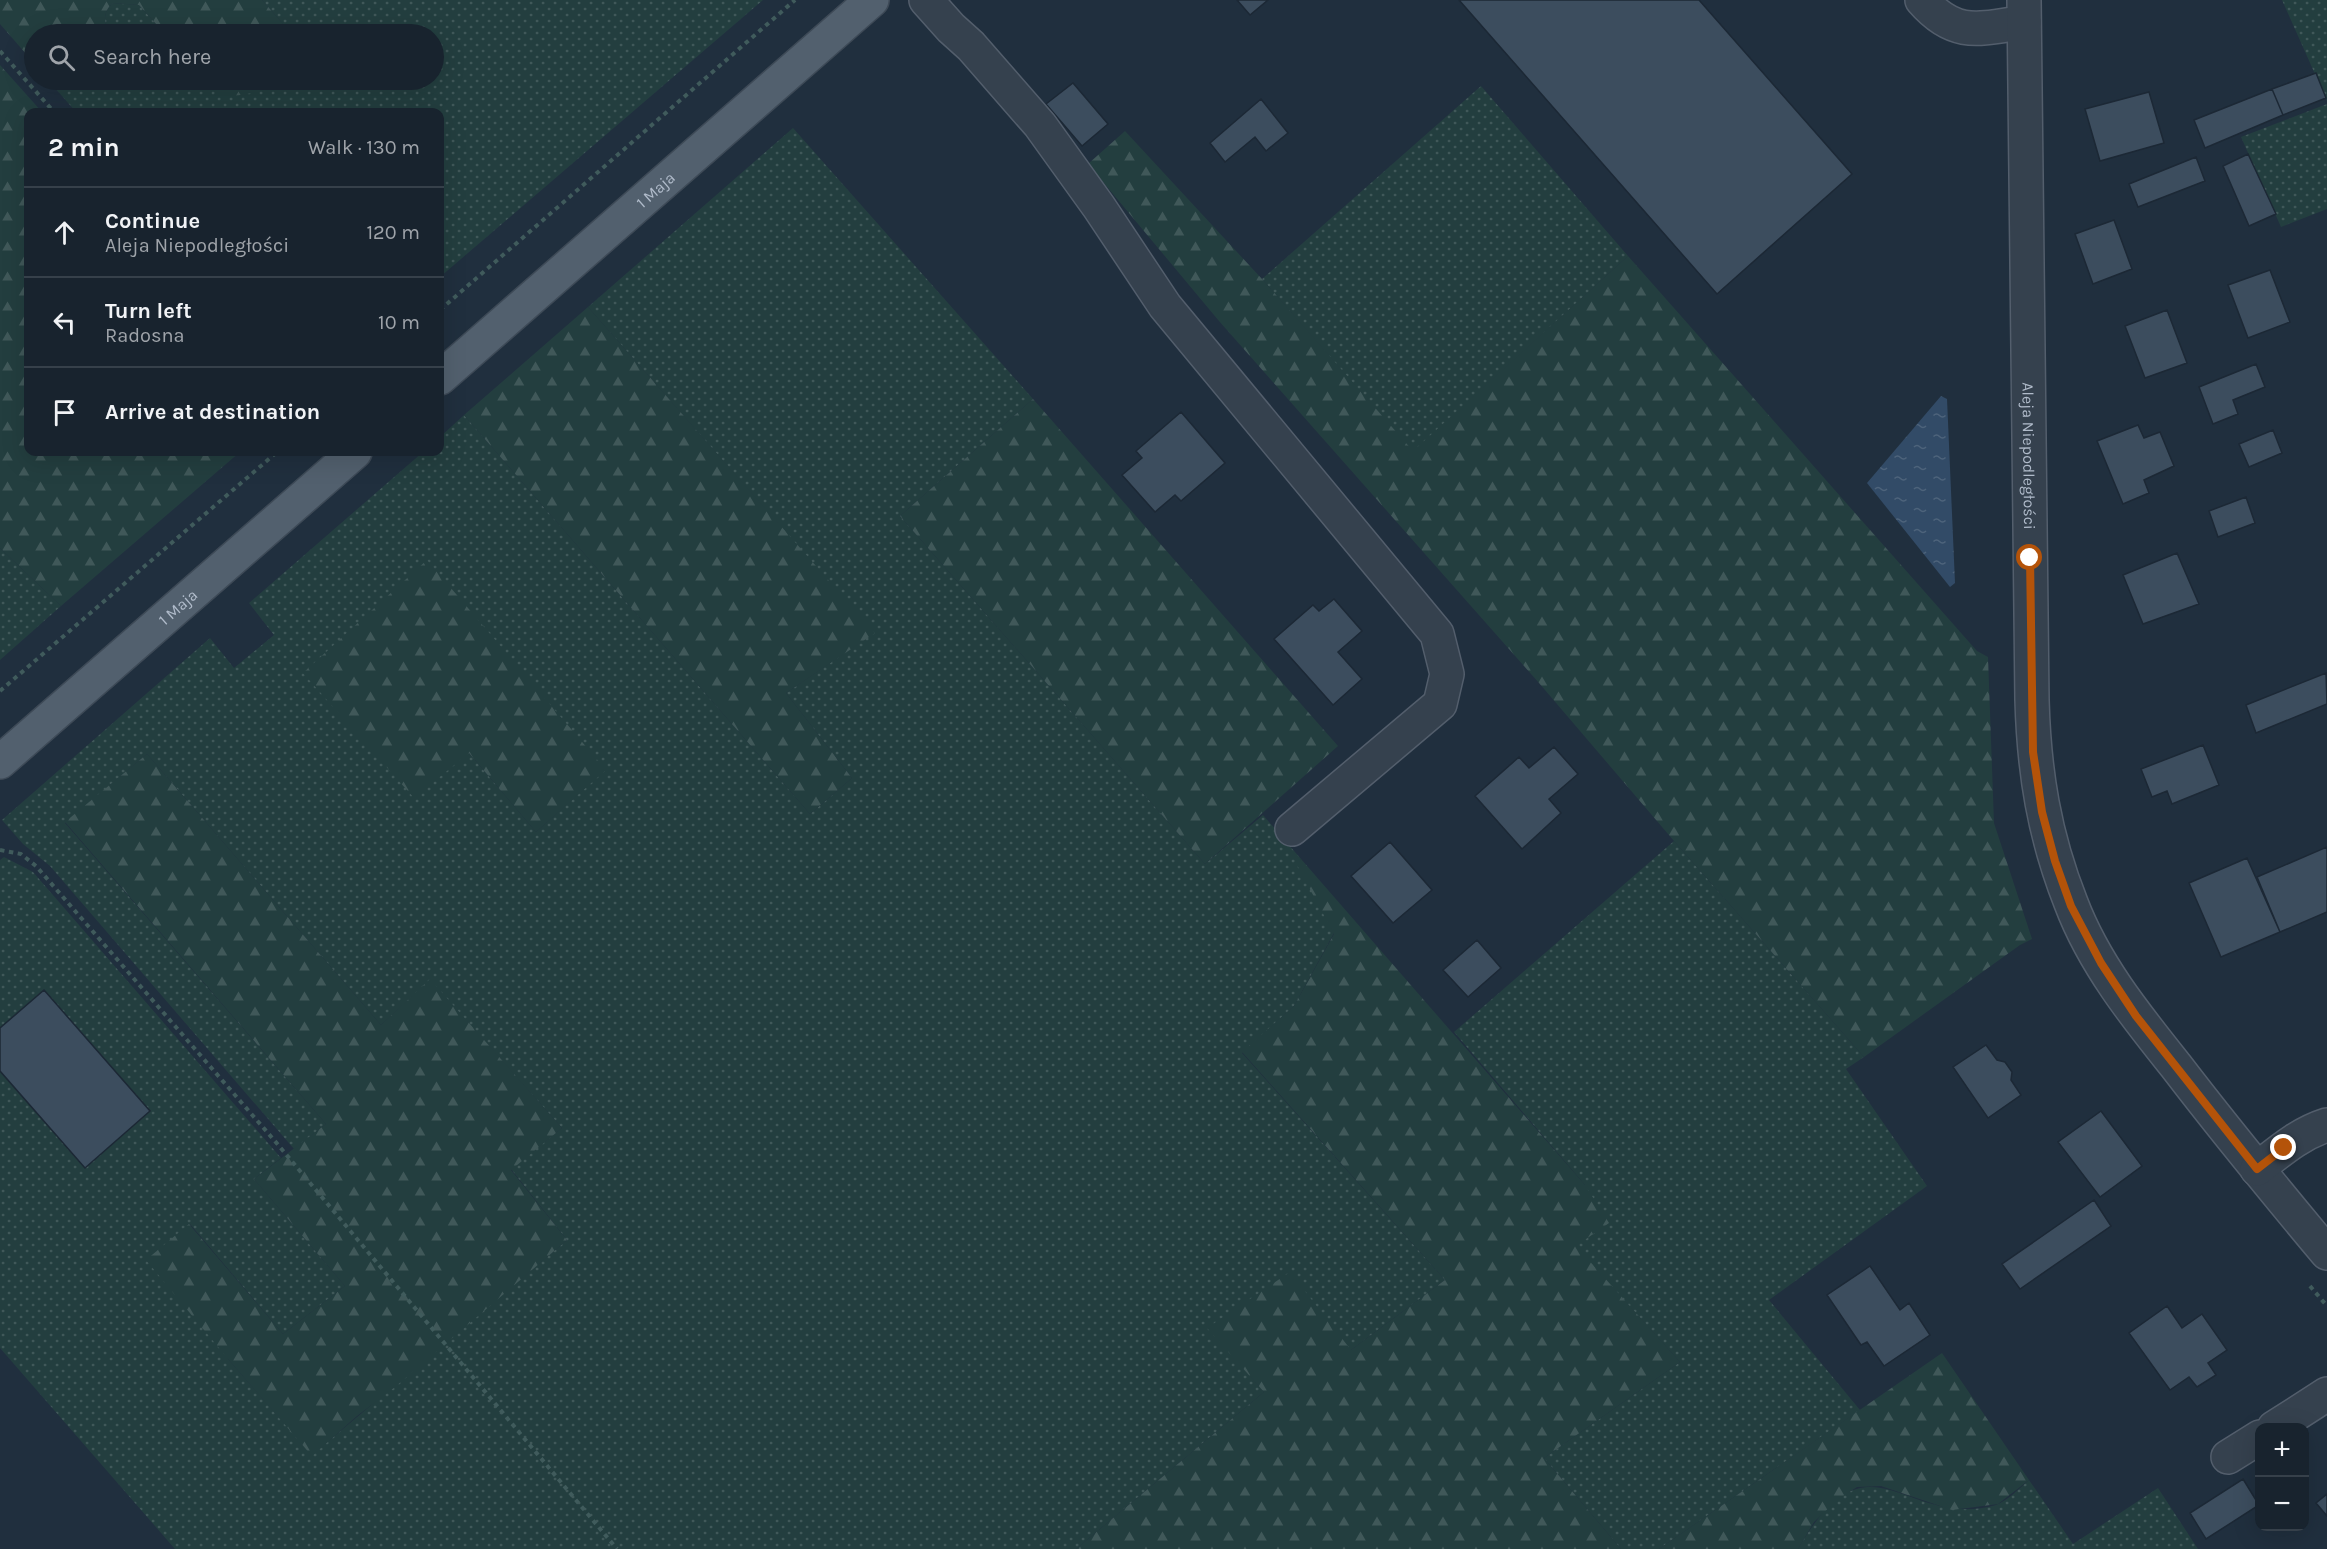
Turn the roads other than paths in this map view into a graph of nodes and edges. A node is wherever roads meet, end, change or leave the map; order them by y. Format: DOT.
graph roads {
  1 [pos="872,0"];
  2 [pos="926,0"];
  3 [pos="1922,0"];
  4 [pos="2024,11"];
  5 [pos="444,374"];
  6 [pos="350,456"];
  7 [pos="0,762"];
  8 [pos="1292,829"];
  9 [pos="2327,1125"];
  10 [pos="2257,1169"];
  11 [pos="2327,1253"];
  12 [pos="2327,1394"];
  13 [pos="2282,1423"];
  14 [pos="2255,1440"];
  15 [pos="2228,1457"];
  1 -- 5 [label="main road, 1 Maja"];
  2 -- 8 [label="street"];
  3 -- 4 [label="street"];
  4 -- 10 [label="street, Aleja Niepodległości"];
  6 -- 7 [label="main road, 1 Maja"];
  9 -- 10 [label="street"];
  10 -- 11 [label="street, Aleja Niepodległości"];
  12 -- 13 [label="street"];
  14 -- 15 [label="street"];
}
